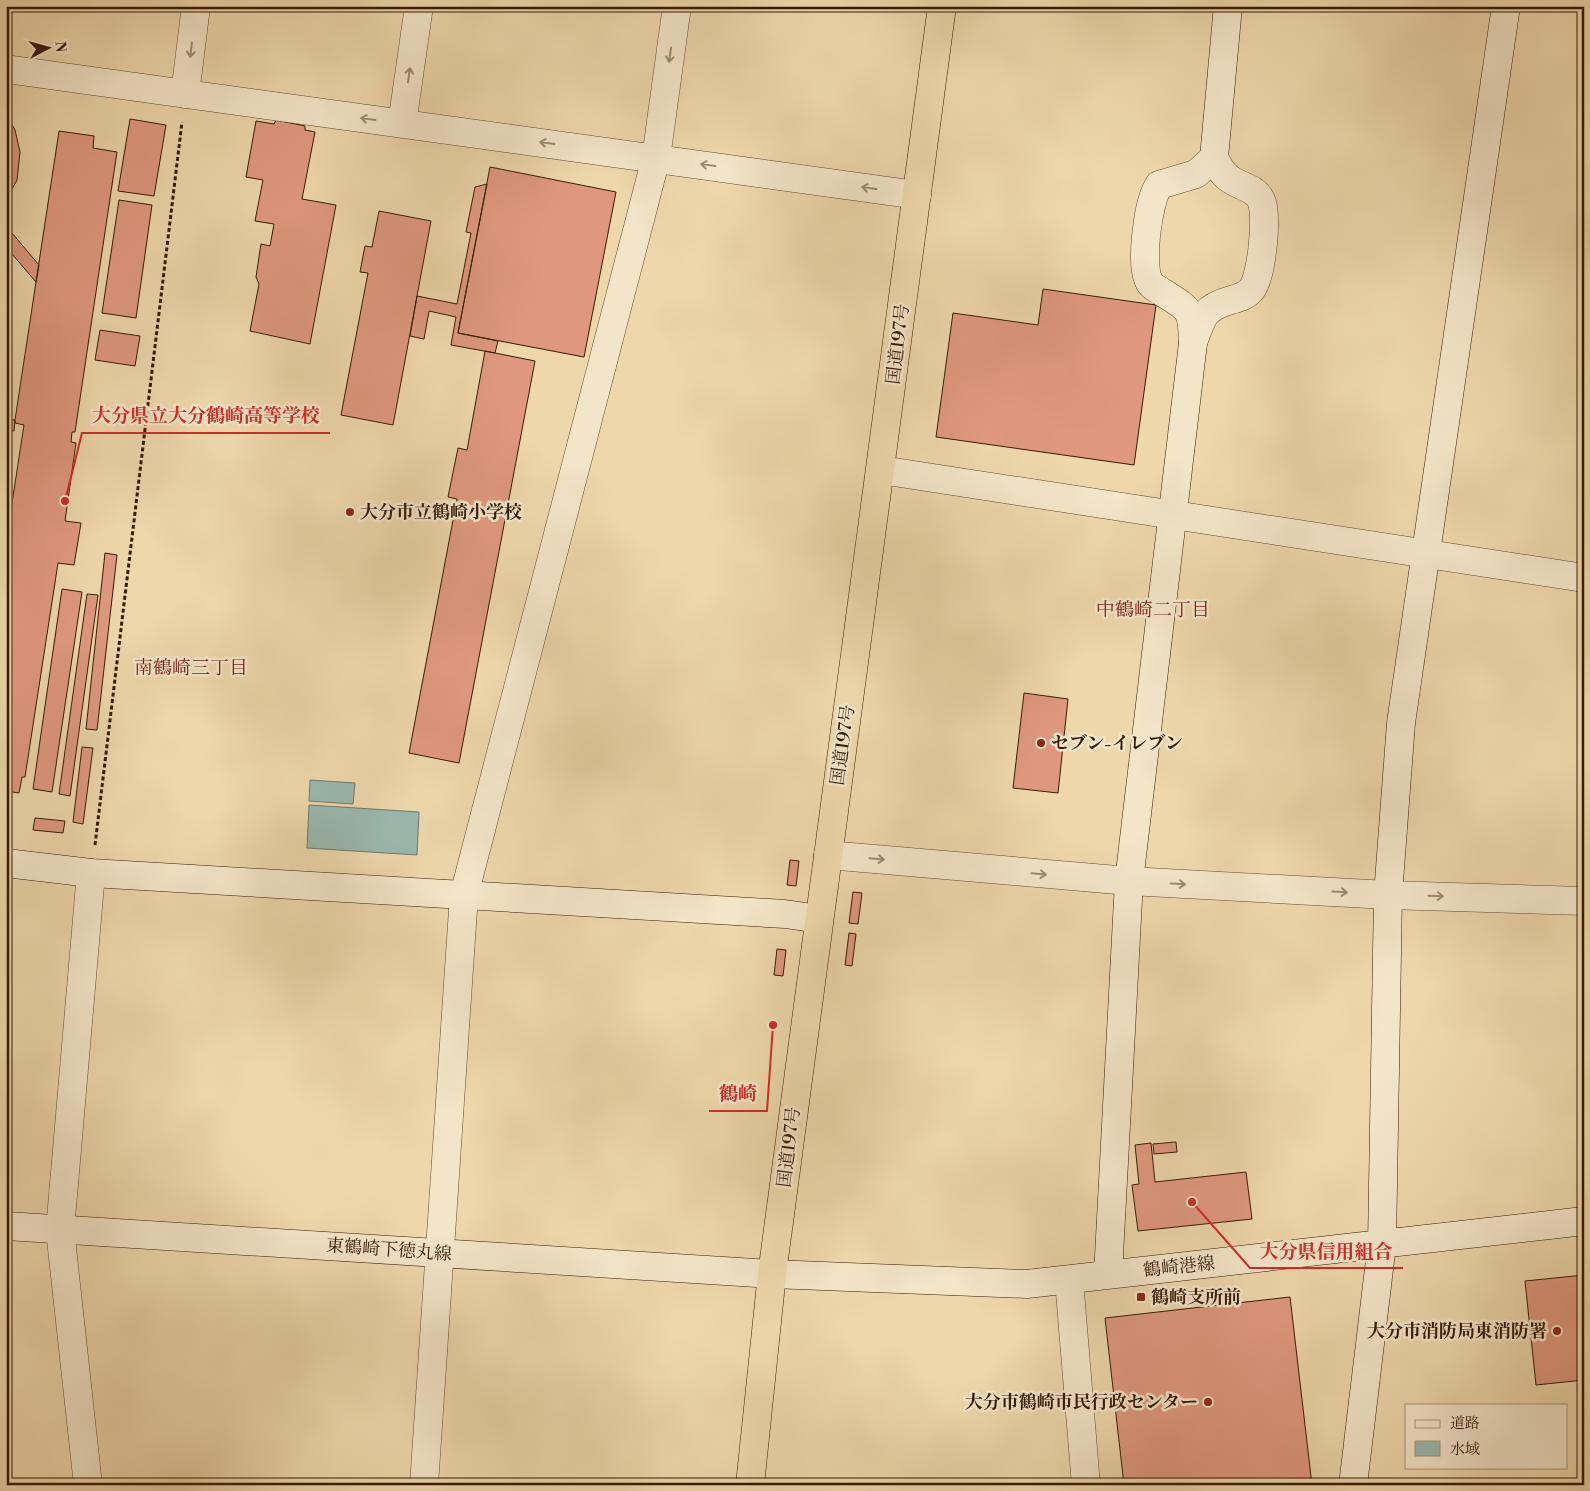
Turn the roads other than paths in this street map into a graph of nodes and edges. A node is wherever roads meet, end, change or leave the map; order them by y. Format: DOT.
graph roads {
  1 [pos="196,6"];
  2 [pos="418,6"];
  3 [pos="677,6"];
  4 [pos="942,6"];
  5 [pos="1228,6"];
  6 [pos="1506,6"];
  7 [pos="6,69"];
  8 [pos="185,94"];
  9 [pos="402,124"];
  10 [pos="656,158"];
  11 [pos="1214,158"];
  12 [pos="917,195"];
  13 [pos="1193,343"];
  14 [pos="882,470"];
  15 [pos="1172,515"];
  16 [pos="1426,554"];
  17 [pos="1584,578"];
  18 [pos="828,855"];
  19 [pos="6,863"];
  20 [pos="91,873"];
  21 [pos="1129,881"];
  22 [pos="1388,895"];
  23 [pos="464,896"];
  24 [pos="1584,901"];
  25 [pos="819,920"];
  26 [pos="1584,1221"];
  27 [pos="6,1226"];
  28 [pos="60,1230"];
  29 [pos="1382,1244"];
  30 [pos="440,1254"];
  31 [pos="772,1274"];
  32 [pos="1108,1275"];
  33 [pos="1069,1280"];
  34 [pos="88,1485"];
  35 [pos="424,1485"];
  36 [pos="750,1485"];
  37 [pos="1086,1485"];
  38 [pos="1353,1485"];
  1 -- 8 [label="street, one-way"];
  9 -- 2 [label="street, one-way"];
  3 -- 10 [label="street, one-way"];
  4 -- 12 [label="highway, 国道197号"];
  5 -- 11 [label="street"];
  6 -- 16 [label="street"];
  7 -- 8 [label="street"];
  9 -- 8 [label="street, one-way"];
  10 -- 9 [label="street, one-way"];
  12 -- 10 [label="street, one-way"];
  10 -- 23 [label="street"];
  11 -- 13 [label="street"];
  11 -- 13 [label="street"];
  12 -- 14 [label="highway, 国道197号"];
  13 -- 15 [label="street"];
  14 -- 15 [label="street"];
  14 -- 18 [label="highway, 国道197号"];
  15 -- 16 [label="street"];
  15 -- 21 [label="street"];
  16 -- 17 [label="street"];
  16 -- 22 [label="street"];
  18 -- 21 [label="street, one-way"];
  18 -- 25 [label="highway, 国道197号"];
  19 -- 20 [label="street"];
  20 -- 23 [label="street"];
  20 -- 28 [label="street"];
  21 -- 22 [label="street, one-way"];
  21 -- 32 [label="street"];
  22 -- 24 [label="street, one-way"];
  22 -- 29 [label="street"];
  23 -- 25 [label="street"];
  23 -- 30 [label="street"];
  25 -- 31 [label="highway, 国道197号"];
  26 -- 29 [label="street, 鶴崎港線"];
  27 -- 28 [label="street, 東鶴崎下徳丸線"];
  28 -- 30 [label="street, 東鶴崎下徳丸線"];
  28 -- 34 [label="street"];
  29 -- 32 [label="street, 鶴崎港線"];
  29 -- 38 [label="street"];
  30 -- 31 [label="street, 東鶴崎下徳丸線"];
  30 -- 35 [label="street"];
  31 -- 33 [label="street, 鶴崎港線"];
  31 -- 36 [label="highway, 国道197号"];
  32 -- 33 [label="street, 鶴崎港線"];
  33 -- 37 [label="street"];
}
